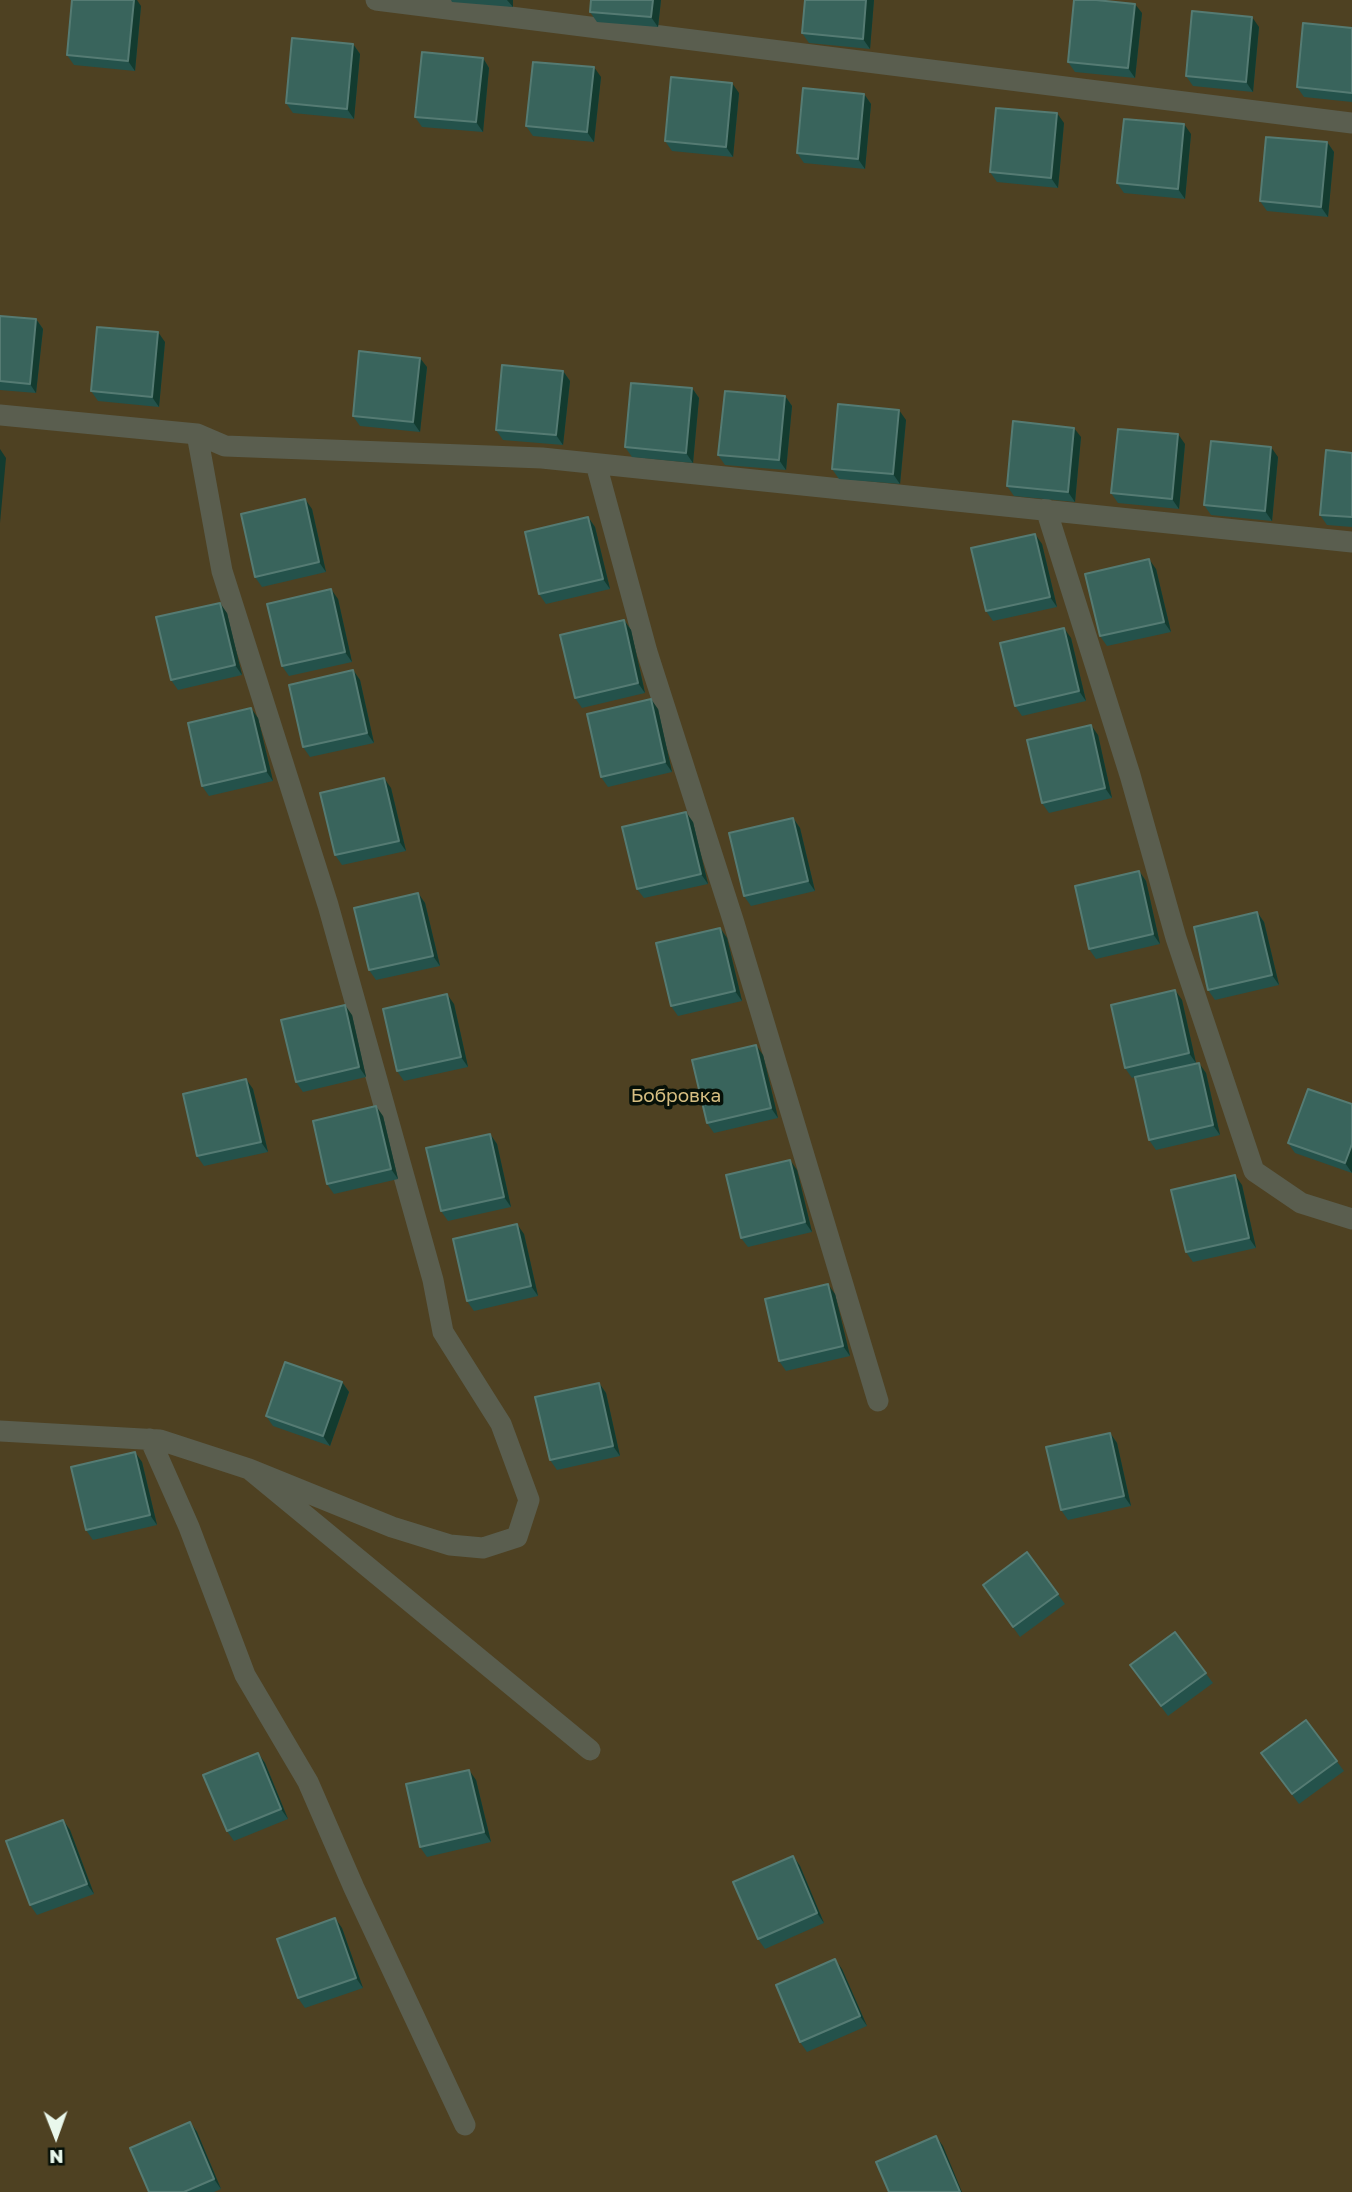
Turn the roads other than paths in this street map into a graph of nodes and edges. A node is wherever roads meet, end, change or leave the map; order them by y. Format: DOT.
graph roads {
  1 [pos="376,0"];
  2 [pos="1352,123"];
  3 [pos="0,415"];
  4 [pos="197,434"];
  5 [pos="596,464"];
  6 [pos="1046,509"];
  7 [pos="1352,542"];
  8 [pos="1352,1219"];
  9 [pos="878,1401"];
  10 [pos="0,1431"];
  11 [pos="150,1439"];
  12 [pos="249,1469"];
  13 [pos="590,1750"];
  14 [pos="464,2125"];
  1 -- 2 [label="street"];
  3 -- 4 [label="street"];
  4 -- 5 [label="street"];
  4 -- 12 [label="street"];
  5 -- 6 [label="street"];
  5 -- 9 [label="street"];
  6 -- 7 [label="street"];
  6 -- 8 [label="street"];
  10 -- 11 [label="street"];
  11 -- 12 [label="street"];
  11 -- 14 [label="street"];
  12 -- 13 [label="street"];
}
